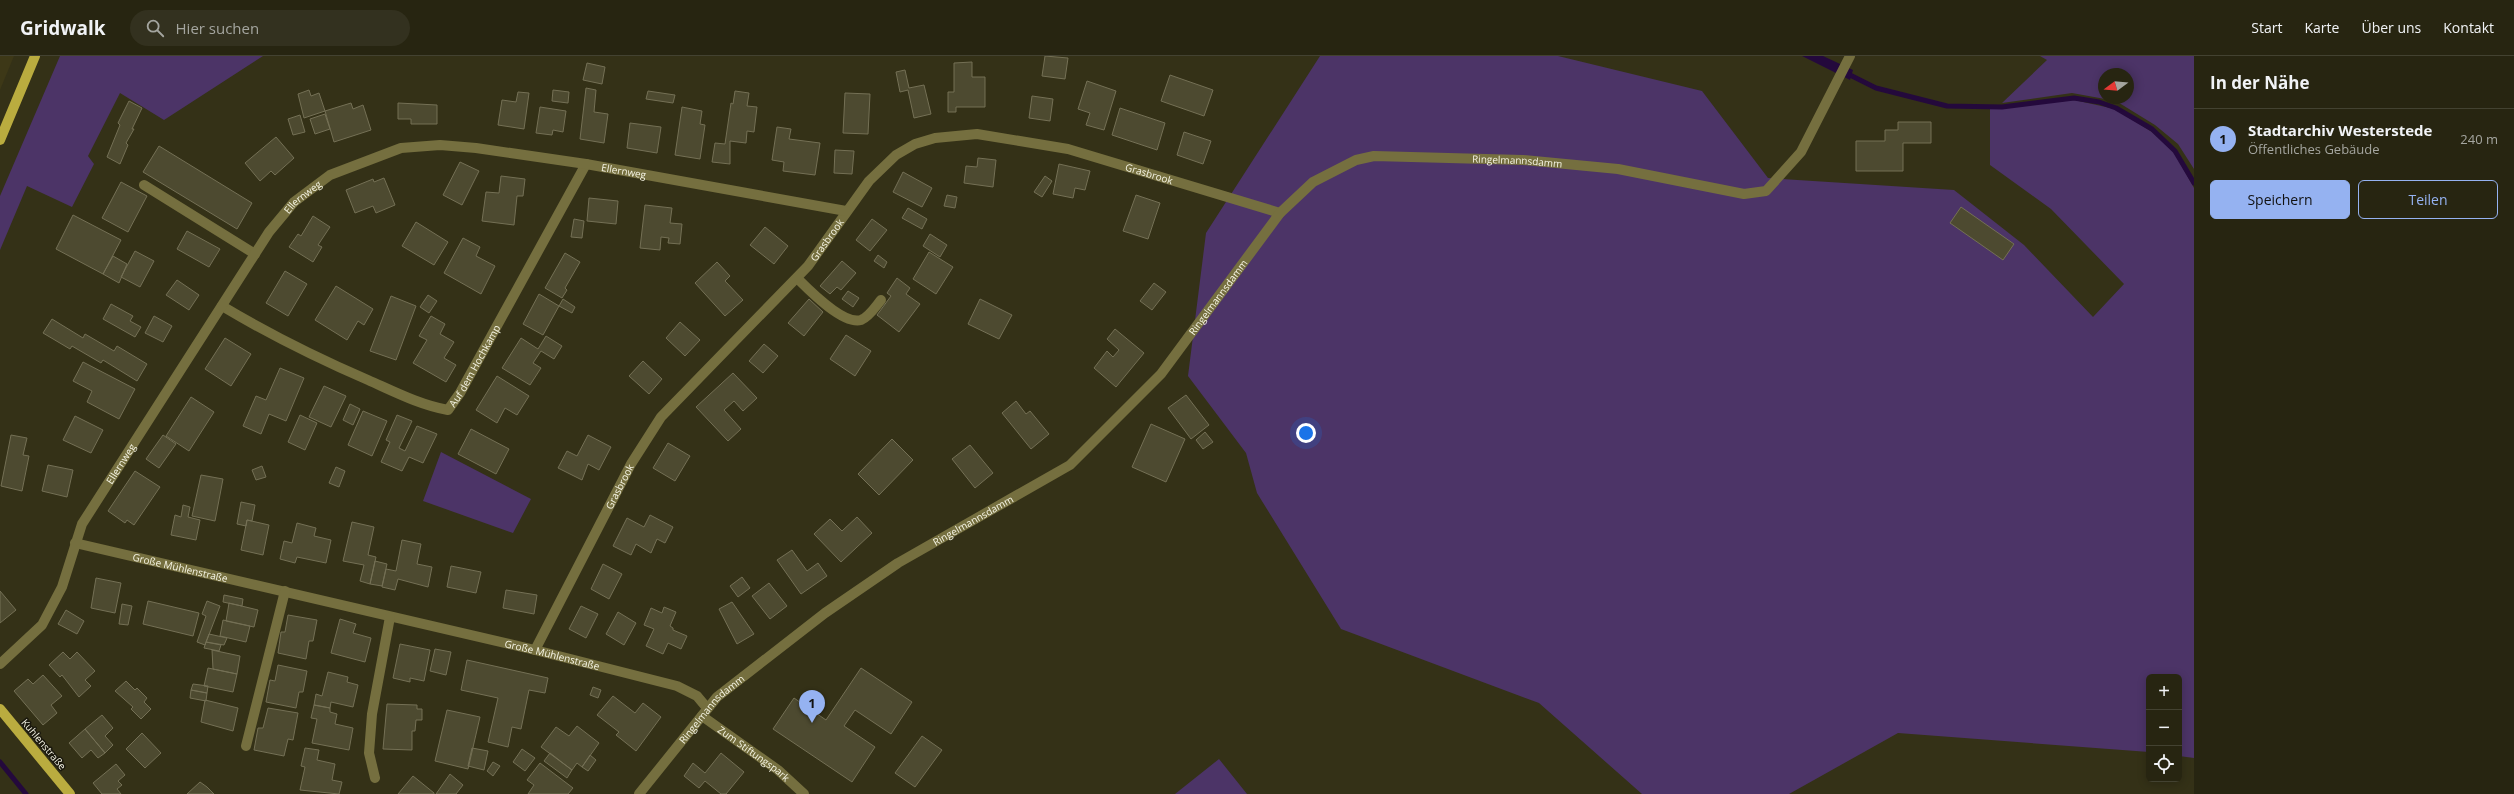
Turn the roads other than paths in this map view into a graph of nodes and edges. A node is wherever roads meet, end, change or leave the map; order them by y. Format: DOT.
graph roads {
  1 [pos="35,56"];
  2 [pos="1850,56"];
  3 [pos="0,140"];
  4 [pos="586,164"];
  5 [pos="144,185"];
  6 [pos="846,211"];
  7 [pos="1280,213"];
  8 [pos="255,254"];
  9 [pos="796,278"];
  10 [pos="881,300"];
  11 [pos="222,306"];
  12 [pos="75,543"];
  13 [pos="285,591"];
  14 [pos="390,617"];
  15 [pos="535,650"];
  16 [pos="0,664"];
  17 [pos="0,709"];
  18 [pos="704,712"];
  19 [pos="246,746"];
  20 [pos="375,778"];
  21 [pos="70,794"];
  22 [pos="639,794"];
  23 [pos="804,794"];
  1 -- 3 [label="main road"];
  2 -- 7 [label="street, Ringelmannsdamm"];
  4 -- 6 [label="street, Ellernweg"];
  4 -- 8 [label="street, Ellernweg"];
  4 -- 11 [label="street, Auf dem Hochkamp"];
  5 -- 8 [label="street"];
  6 -- 7 [label="street, Grasbrook"];
  6 -- 9 [label="street, Grasbrook"];
  7 -- 18 [label="street, Ringelmannsdamm"];
  8 -- 11 [label="street, Ellernweg"];
  9 -- 10 [label="street"];
  9 -- 15 [label="street, Grasbrook"];
  11 -- 12 [label="street, Ellernweg"];
  12 -- 13 [label="street, Große Mühlenstraße"];
  12 -- 16 [label="street, Ellernweg"];
  13 -- 14 [label="street, Große Mühlenstraße"];
  13 -- 19 [label="street"];
  14 -- 15 [label="street, Große Mühlenstraße"];
  14 -- 20 [label="street"];
  15 -- 18 [label="street, Große Mühlenstraße"];
  17 -- 21 [label="main road, Kuhlenstraße"];
  18 -- 22 [label="street, Ringelmannsdamm"];
  18 -- 23 [label="street, Zum Stiftungspark"];
}
